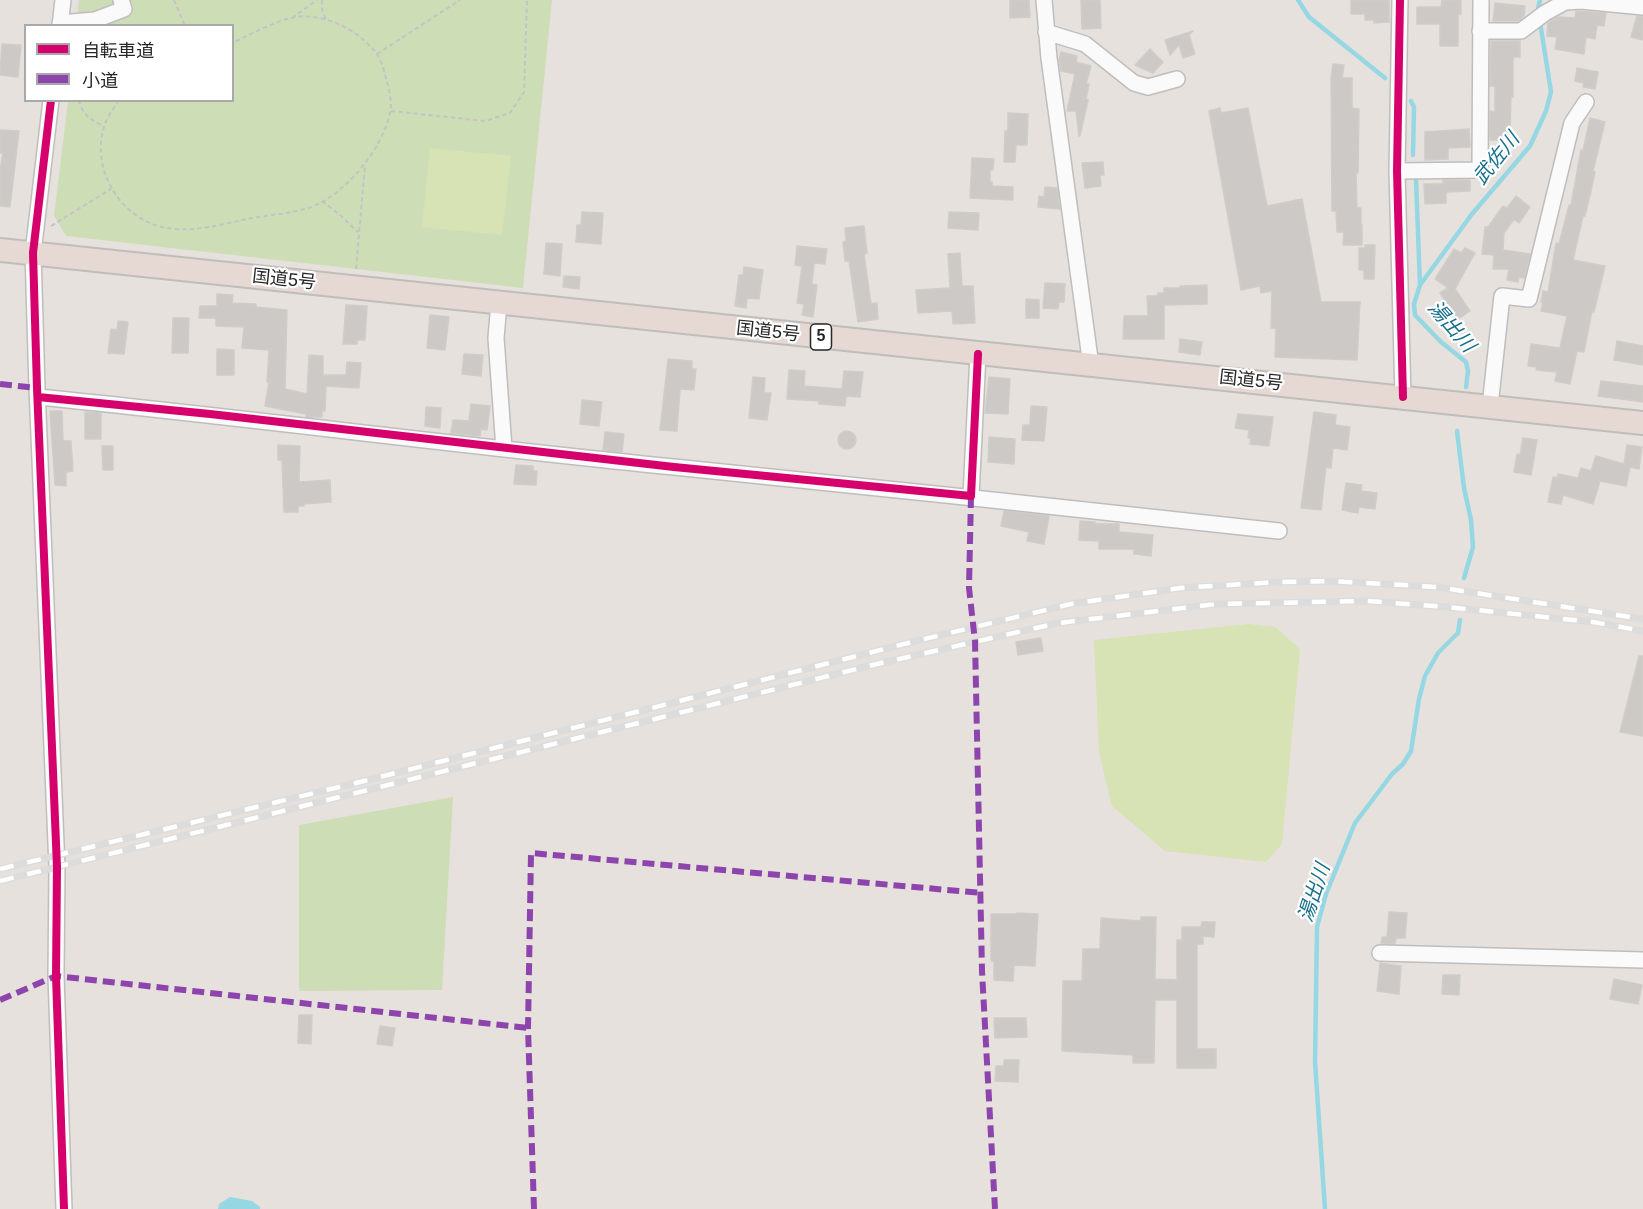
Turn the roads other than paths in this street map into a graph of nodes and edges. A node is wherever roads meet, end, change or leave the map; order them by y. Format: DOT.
graph roads {
  1 [pos="63,0"];
  2 [pos="121,0"];
  3 [pos="1044,0"];
  4 [pos="1400,0"];
  5 [pos="1481,0"];
  6 [pos="1643,7"];
  7 [pos="60,24"];
  8 [pos="1480,31"];
  9 [pos="1046,32"];
  10 [pos="1177,80"];
  11 [pos="51,102"];
  12 [pos="1586,102"];
  13 [pos="1397,171"];
  14 [pos="0,250"];
  15 [pos="33,253"];
  16 [pos="499,303"];
  17 [pos="978,354"];
  18 [pos="1091,366"];
  19 [pos="38,397"];
  20 [pos="1403,397"];
  21 [pos="1490,406"];
  22 [pos="1643,423"];
  23 [pos="504,449"];
  24 [pos="971,496"];
  25 [pos="1279,531"];
  26 [pos="1380,953"];
  27 [pos="1643,960"];
  28 [pos="64,1209"];
  1 -- 7 [label="street"];
  2 -- 7 [label="street"];
  3 -- 9 [label="street"];
  4 -- 13 [label="street"];
  5 -- 8 [label="street"];
  6 -- 8 [label="street"];
  8 -- 13 [label="street"];
  9 -- 10 [label="street"];
  9 -- 18 [label="street"];
  11 -- 15 [label="street"];
  12 -- 21 [label="street"];
  13 -- 20 [label="street"];
  14 -- 15 [label="highway, 国道5号 / 5"];
  15 -- 16 [label="highway, 国道5号 / 5"];
  15 -- 19 [label="street"];
  16 -- 17 [label="highway, 国道5号 / 5"];
  16 -- 23 [label="street"];
  17 -- 18 [label="highway, 国道5号 / 5"];
  17 -- 24 [label="street"];
  18 -- 20 [label="highway, 国道5号 / 5"];
  19 -- 23 [label="street"];
  19 -- 28 [label="street"];
  20 -- 21 [label="highway, 国道5号 / 5"];
  21 -- 22 [label="highway, 国道5号 / 5"];
  23 -- 24 [label="street"];
  24 -- 25 [label="street"];
  26 -- 27 [label="street"];
}
